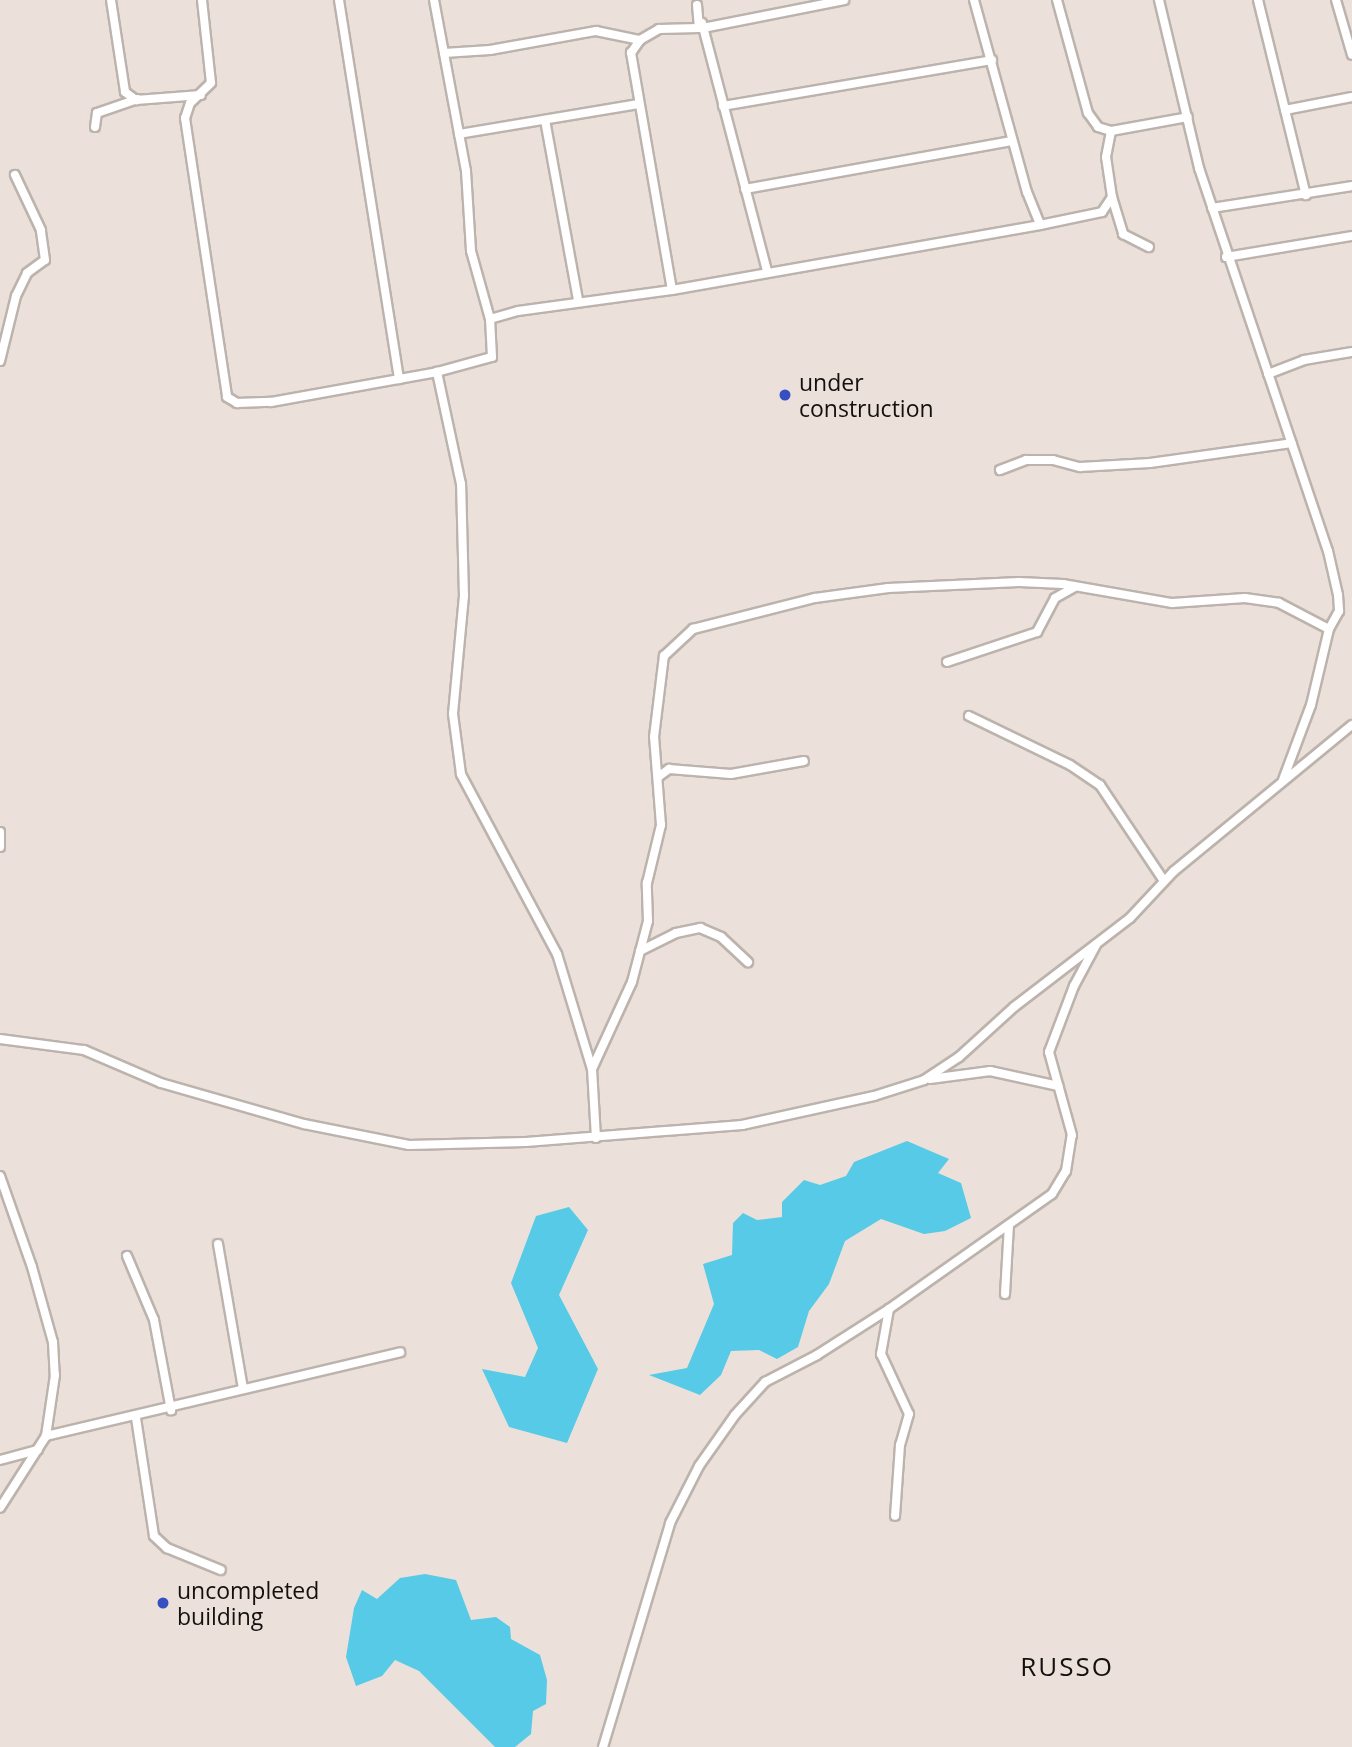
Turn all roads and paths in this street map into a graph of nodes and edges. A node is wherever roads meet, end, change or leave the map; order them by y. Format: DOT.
graph roads {
  1 [pos="111,0"];
  2 [pos="202,0"];
  3 [pos="339,0"];
  4 [pos="434,0"];
  5 [pos="844,0"];
  6 [pos="974,0"];
  7 [pos="1057,0"];
  8 [pos="1159,0"];
  9 [pos="1258,0"];
  10 [pos="1336,0"];
  11 [pos="696,3"];
  12 [pos="703,29"];
  13 [pos="640,40"];
  14 [pos="444,53"];
  15 [pos="1352,55"];
  16 [pos="992,60"];
  17 [pos="201,95"];
  18 [pos="1352,97"];
  19 [pos="138,99"];
  20 [pos="638,104"];
  21 [pos="723,106"];
  22 [pos="1285,110"];
  23 [pos="1188,117"];
  24 [pos="545,120"];
  25 [pos="95,127"];
  26 [pos="1111,131"];
  27 [pos="459,134"];
  28 [pos="1012,141"];
  29 [pos="15,175"];
  30 [pos="1352,186"];
  31 [pos="745,189"];
  32 [pos="1306,195"];
  33 [pos="1112,197"];
  34 [pos="1212,208"];
  35 [pos="1040,225"];
  36 [pos="1352,236"];
  37 [pos="1149,247"];
  38 [pos="1226,257"];
  39 [pos="767,271"];
  40 [pos="672,290"];
  41 [pos="578,300"];
  42 [pos="490,319"];
  43 [pos="1352,352"];
  44 [pos="0,361"];
  45 [pos="437,372"];
  46 [pos="1268,374"];
  47 [pos="399,379"];
  48 [pos="1292,443"];
  49 [pos="1000,470"];
  50 [pos="1075,587"];
  51 [pos="1329,629"];
  52 [pos="947,662"];
  53 [pos="969,716"];
  54 [pos="1352,725"];
  55 [pos="804,761"];
  56 [pos="658,777"];
  57 [pos="1282,783"];
  58 [pos="0,832"];
  59 [pos="0,847"];
  60 [pos="1164,881"];
  61 [pos="1097,943"];
  62 [pos="640,951"];
  63 [pos="748,962"];
  64 [pos="0,1039"];
  65 [pos="592,1069"];
  66 [pos="924,1080"];
  67 [pos="1058,1086"];
  68 [pos="596,1138"];
  69 [pos="0,1176"];
  70 [pos="2,1190"];
  71 [pos="1009,1225"];
  72 [pos="218,1244"];
  73 [pos="127,1256"];
  74 [pos="1005,1294"];
  75 [pos="889,1309"];
  76 [pos="400,1352"];
  77 [pos="243,1389"];
  78 [pos="171,1410"];
  79 [pos="136,1418"];
  80 [pos="47,1436"];
  81 [pos="38,1450"];
  82 [pos="0,1460"];
  83 [pos="0,1508"];
  84 [pos="895,1516"];
  85 [pos="221,1570"];
  86 [pos="604,1747"];
  1 -- 19 [label="street"];
  2 -- 17 [label="street"];
  3 -- 47 [label="street"];
  4 -- 14 [label="street"];
  5 -- 12 [label="street"];
  6 -- 16 [label="street"];
  7 -- 26 [label="street"];
  8 -- 23 [label="street"];
  9 -- 22 [label="street"];
  10 -- 15 [label="street"];
  11 -- 12 [label="street"];
  11 -- 13 [label="street"];
  12 -- 21 [label="street"];
  13 -- 14 [label="street"];
  13 -- 20 [label="street"];
  14 -- 27 [label="street"];
  16 -- 21 [label="street"];
  16 -- 28 [label="street"];
  17 -- 19 [label="street"];
  17 -- 47 [label="street"];
  18 -- 22 [label="street"];
  19 -- 25 [label="street"];
  20 -- 24 [label="street"];
  20 -- 40 [label="street"];
  21 -- 31 [label="street"];
  22 -- 32 [label="street"];
  23 -- 26 [label="street"];
  23 -- 34 [label="street"];
  24 -- 27 [label="street"];
  24 -- 41 [label="street"];
  26 -- 33 [label="street"];
  27 -- 42 [label="street"];
  28 -- 31 [label="street"];
  28 -- 35 [label="street"];
  29 -- 44 [label="street"];
  30 -- 32 [label="street"];
  31 -- 39 [label="street"];
  32 -- 34 [label="street"];
  33 -- 35 [label="street"];
  33 -- 37 [label="street"];
  34 -- 38 [label="street"];
  35 -- 39 [label="street"];
  36 -- 38 [label="street"];
  38 -- 46 [label="street"];
  39 -- 40 [label="street"];
  40 -- 41 [label="street"];
  41 -- 42 [label="street"];
  42 -- 45 [label="street"];
  43 -- 46 [label="street"];
  45 -- 47 [label="street"];
  45 -- 65 [label="street"];
  46 -- 48 [label="street"];
  48 -- 49 [label="street"];
  48 -- 51 [label="street"];
  50 -- 51 [label="street"];
  50 -- 52 [label="street"];
  50 -- 56 [label="street"];
  51 -- 57 [label="street"];
  53 -- 60 [label="street"];
  54 -- 57 [label="street"];
  55 -- 56 [label="street"];
  56 -- 62 [label="street"];
  57 -- 60 [label="street"];
  58 -- 59 [label="street"];
  60 -- 61 [label="street"];
  61 -- 66 [label="street"];
  61 -- 67 [label="street"];
  62 -- 63 [label="street"];
  62 -- 65 [label="street"];
  64 -- 68 [label="street"];
  65 -- 68 [label="street"];
  66 -- 67 [label="street"];
  66 -- 68 [label="street"];
  67 -- 71 [label="street"];
  69 -- 70 [label="street"];
  70 -- 80 [label="street"];
  71 -- 74 [label="street"];
  71 -- 75 [label="street"];
  72 -- 77 [label="street"];
  73 -- 78 [label="street"];
  75 -- 84 [label="street"];
  75 -- 86 [label="street"];
  76 -- 77 [label="street"];
  77 -- 78 [label="street"];
  78 -- 79 [label="street"];
  79 -- 80 [label="street"];
  79 -- 85 [label="street"];
  80 -- 81 [label="street"];
  81 -- 82 [label="street"];
  81 -- 83 [label="street"];
}
